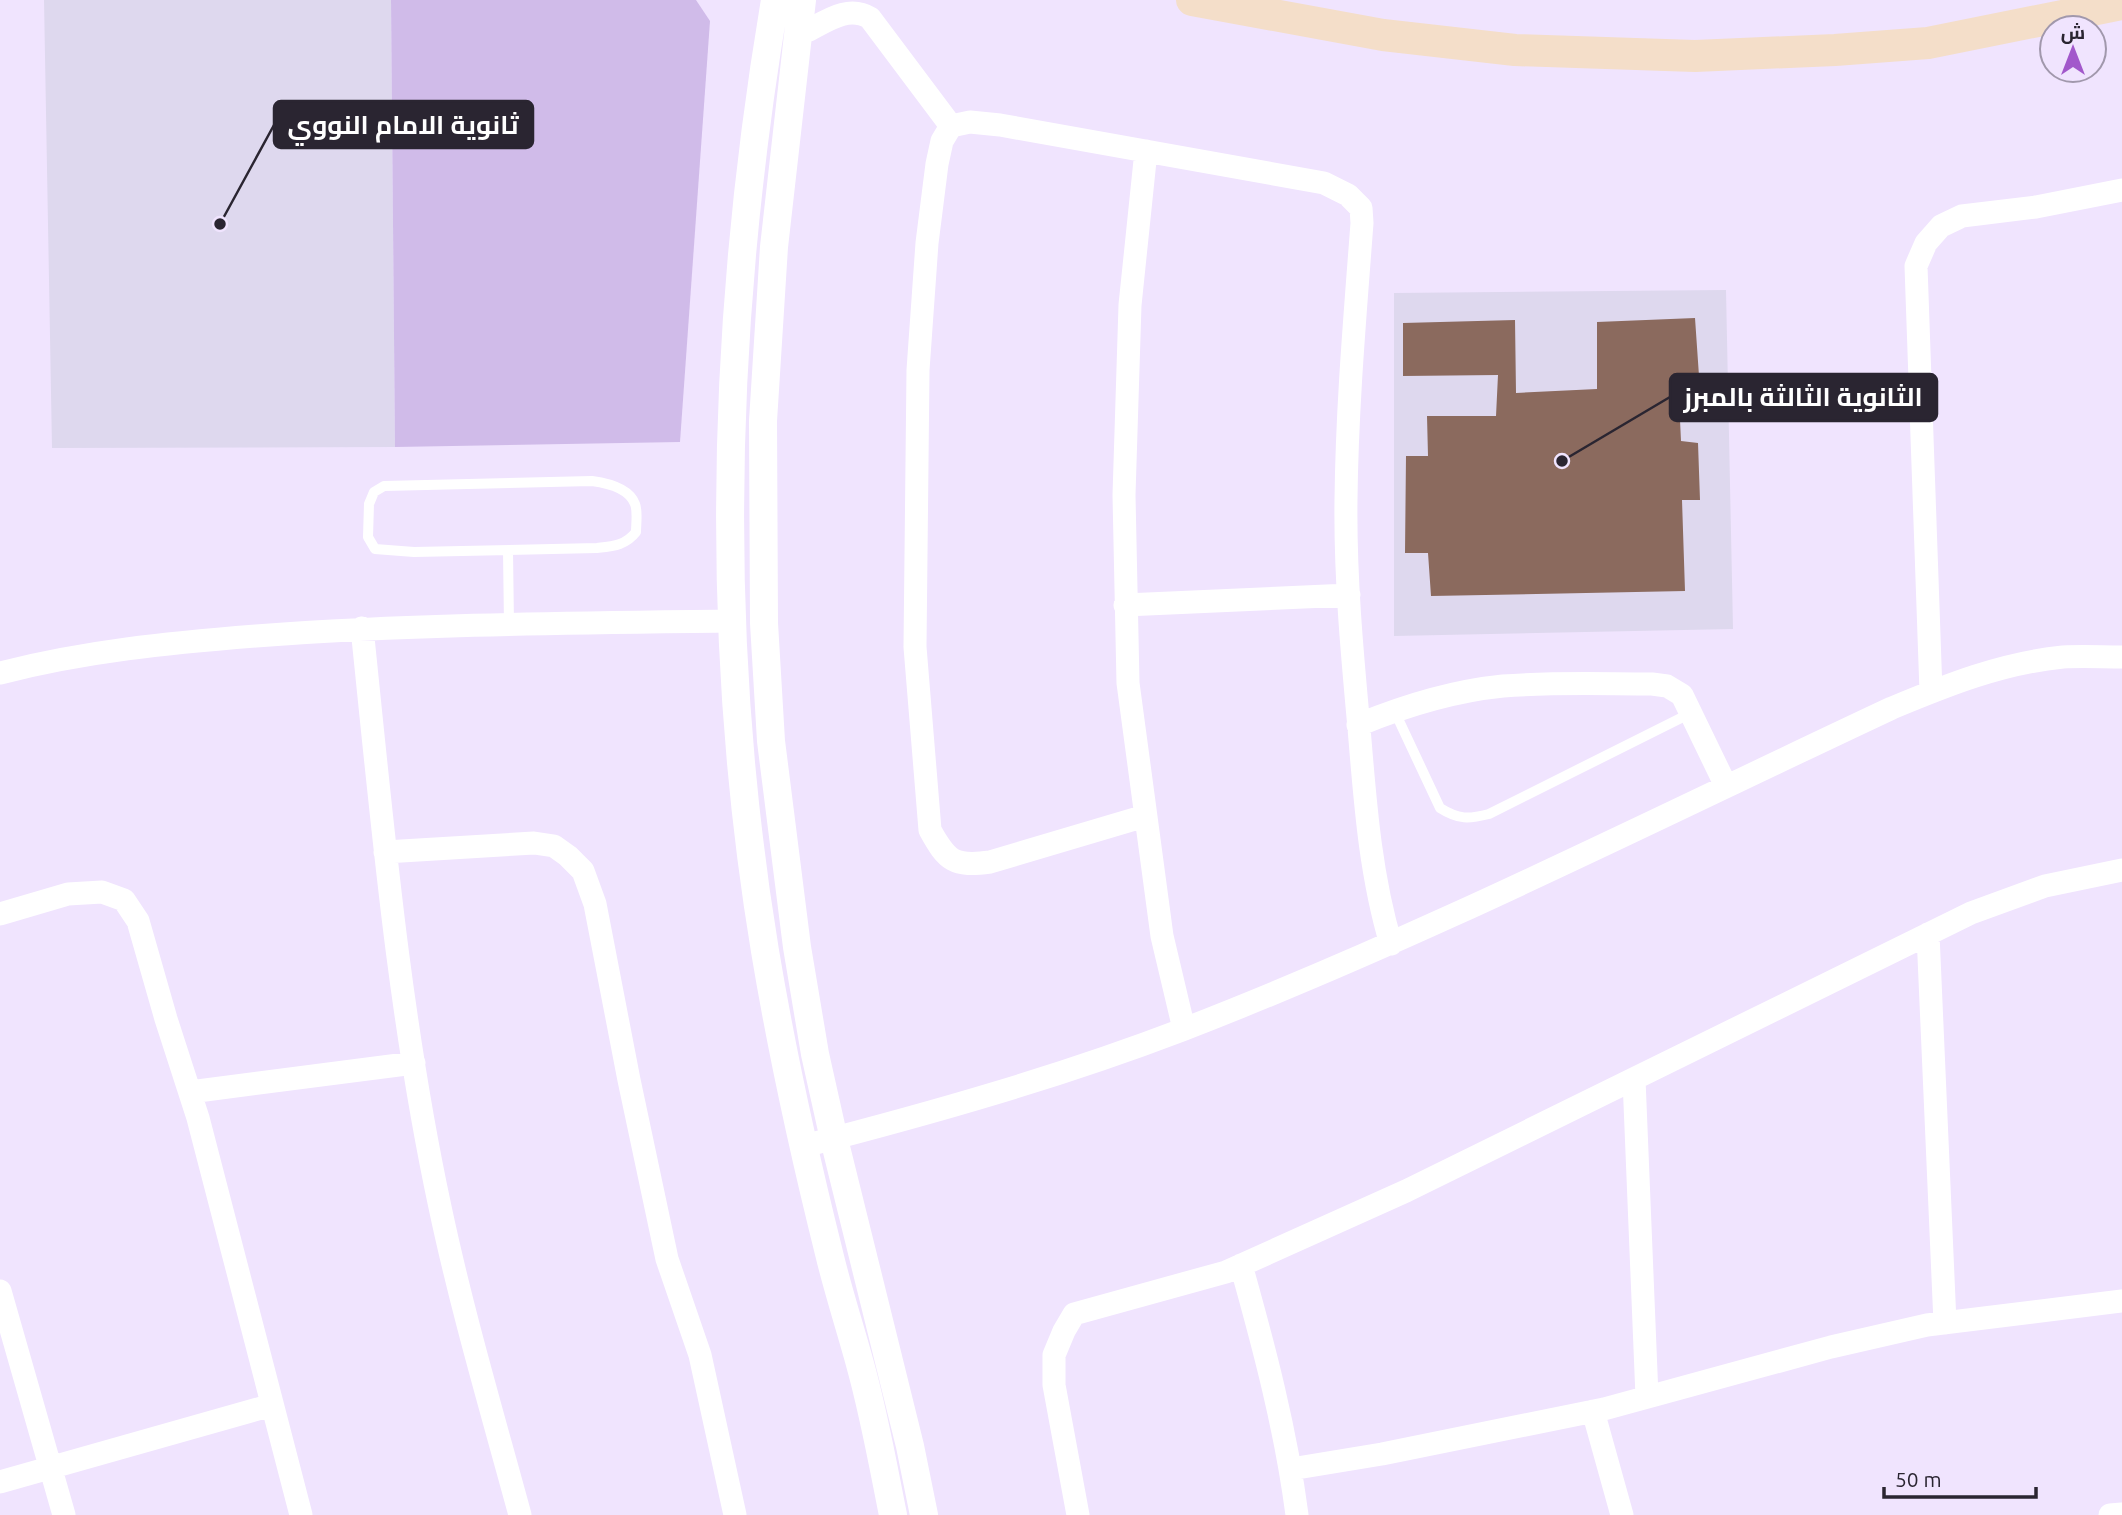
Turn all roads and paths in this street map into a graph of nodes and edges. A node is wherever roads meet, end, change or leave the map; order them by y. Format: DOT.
graph roads {
  1 [pos="802,0"];
  2 [pos="831,0"];
  3 [pos="1192,0"];
  4 [pos="2122,4"];
  5 [pos="769,9"];
  6 [pos="870,9"];
  7 [pos="803,42"];
  8 [pos="951,126"];
  9 [pos="1146,151"];
  10 [pos="2122,190"];
  11 [pos="508,551"];
  12 [pos="1349,595"];
  13 [pos="1125,605"];
  14 [pos="732,621"];
  15 [pos="509,625"];
  16 [pos="362,628"];
  17 [pos="2122,657"];
  18 [pos="0,673"];
  19 [pos="1931,692"];
  20 [pos="1394,710"];
  21 [pos="1691,713"];
  22 [pos="1358,725"];
  23 [pos="1726,786"];
  24 [pos="1145,816"];
  25 [pos="385,852"];
  26 [pos="2122,870"];
  27 [pos="0,914"];
  28 [pos="1928,934"];
  29 [pos="1391,944"];
  30 [pos="1184,1029"];
  31 [pos="414,1063"];
  32 [pos="1634,1079"];
  33 [pos="190,1092"];
  34 [pos="834,1139"];
  35 [pos="804,1146"];
  36 [pos="1241,1265"];
  37 [pos="0,1290"];
  38 [pos="2122,1301"];
  39 [pos="1945,1323"];
  40 [pos="1647,1397"];
  41 [pos="272,1405"];
  42 [pos="1593,1412"];
  43 [pos="51,1466"];
  44 [pos="1291,1469"];
  45 [pos="0,1482"];
  46 [pos="2122,1514"];
  47 [pos="64,1515"];
  48 [pos="301,1515"];
  49 [pos="520,1515"];
  50 [pos="735,1515"];
  51 [pos="893,1515"];
  52 [pos="924,1515"];
  53 [pos="1078,1515"];
  54 [pos="1297,1515"];
  55 [pos="1622,1515"];
  56 [pos="2110,1515"];
  1 -- 7 [label="street"];
  2 -- 7 [label="street"];
  3 -- 4 [label="main road"];
  5 -- 14 [label="street"];
  6 -- 7 [label="street"];
  6 -- 8 [label="street"];
  7 -- 34 [label="street"];
  8 -- 9 [label="street"];
  8 -- 24 [label="street"];
  9 -- 12 [label="street"];
  9 -- 13 [label="street"];
  10 -- 19 [label="street"];
  11 -- 11 [label="lane"];
  11 -- 15 [label="lane"];
  12 -- 13 [label="street"];
  12 -- 22 [label="street"];
  13 -- 24 [label="street"];
  14 -- 15 [label="street"];
  14 -- 35 [label="street"];
  15 -- 16 [label="street"];
  16 -- 18 [label="street"];
  16 -- 25 [label="street"];
  17 -- 19 [label="street"];
  19 -- 23 [label="street"];
  20 -- 21 [label="street"];
  20 -- 21 [label="lane"];
  20 -- 22 [label="street"];
  21 -- 23 [label="street"];
  22 -- 29 [label="street"];
  23 -- 29 [label="street"];
  24 -- 30 [label="street"];
  25 -- 31 [label="street"];
  25 -- 50 [label="street"];
  26 -- 28 [label="street"];
  27 -- 33 [label="street"];
  28 -- 32 [label="street"];
  28 -- 39 [label="street"];
  29 -- 30 [label="street"];
  30 -- 34 [label="street"];
  31 -- 33 [label="street"];
  31 -- 49 [label="street"];
  32 -- 36 [label="street"];
  32 -- 40 [label="street"];
  33 -- 41 [label="street"];
  34 -- 35 [label="street"];
  34 -- 52 [label="street"];
  35 -- 51 [label="street"];
  36 -- 44 [label="street"];
  36 -- 53 [label="street"];
  37 -- 43 [label="street"];
  38 -- 39 [label="street"];
  39 -- 40 [label="street"];
  40 -- 42 [label="street"];
  41 -- 43 [label="street"];
  41 -- 48 [label="street"];
  42 -- 44 [label="street"];
  42 -- 55 [label="street"];
  43 -- 45 [label="street"];
  43 -- 47 [label="street"];
  44 -- 54 [label="street"];
  46 -- 56 [label="street"];
}
